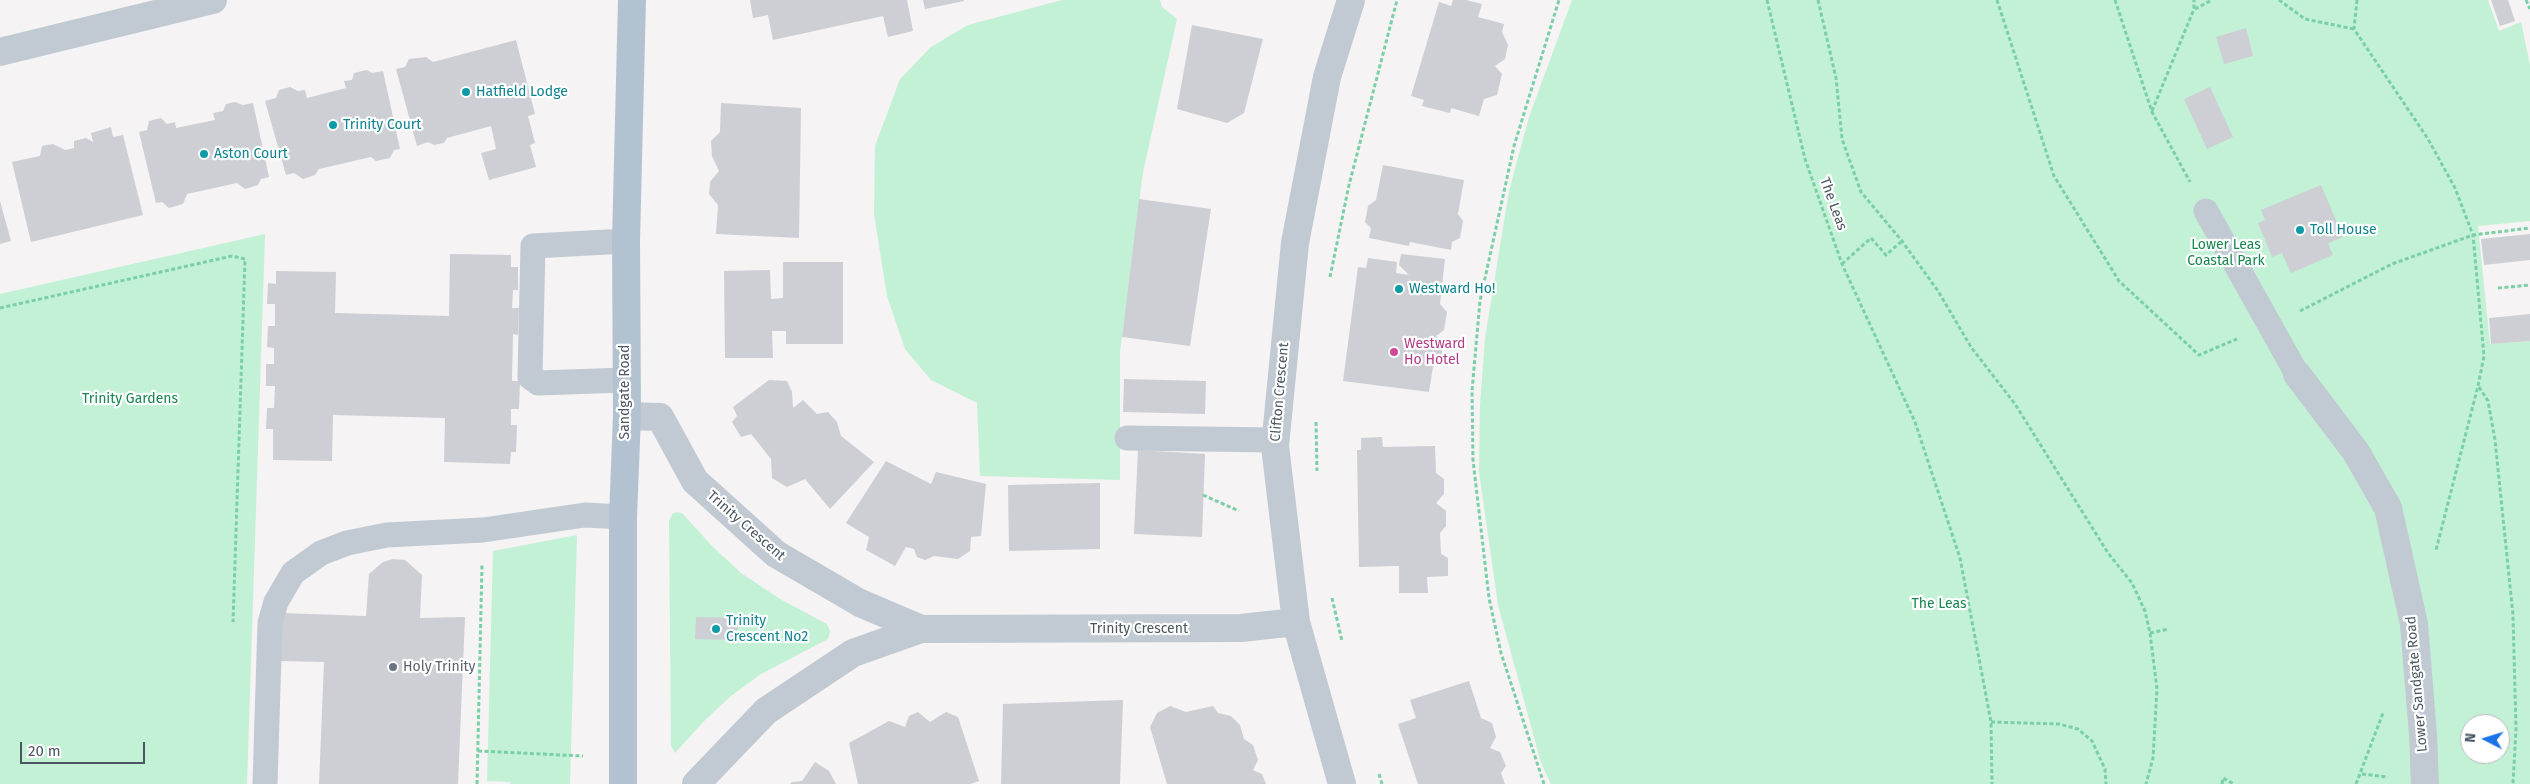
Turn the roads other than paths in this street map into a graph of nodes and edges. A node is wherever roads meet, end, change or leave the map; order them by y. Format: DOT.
graph roads {
  1 [pos="213,0"];
  2 [pos="632,0"];
  3 [pos="1352,0"];
  4 [pos="0,52"];
  5 [pos="2206,211"];
  6 [pos="626,241"];
  7 [pos="2297,374"];
  8 [pos="626,380"];
  9 [pos="626,416"];
  10 [pos="1127,438"];
  11 [pos="1275,440"];
  12 [pos="623,517"];
  13 [pos="1296,622"];
  14 [pos="921,630"];
  15 [pos="265,784"];
  16 [pos="623,784"];
  17 [pos="696,784"];
  18 [pos="1342,784"];
  19 [pos="2425,784"];
  1 -- 4 [label="street"];
  2 -- 6 [label="main road, Sandgate Road"];
  3 -- 11 [label="street, Clifton Crescent"];
  5 -- 7 [label="lane"];
  6 -- 8 [label="main road, Sandgate Road"];
  6 -- 8 [label="lane"];
  7 -- 19 [label="street, Lower Sandgate Road"];
  8 -- 9 [label="main road, Sandgate Road"];
  9 -- 12 [label="main road, Sandgate Road"];
  9 -- 14 [label="street, Trinity Crescent"];
  10 -- 11 [label="lane"];
  11 -- 13 [label="street, Clifton Crescent"];
  12 -- 15 [label="lane"];
  12 -- 16 [label="main road, Sandgate Road"];
  13 -- 14 [label="street, Trinity Crescent"];
  13 -- 18 [label="street, Clifton Crescent"];
  14 -- 17 [label="street, Trinity Crescent"];
}
